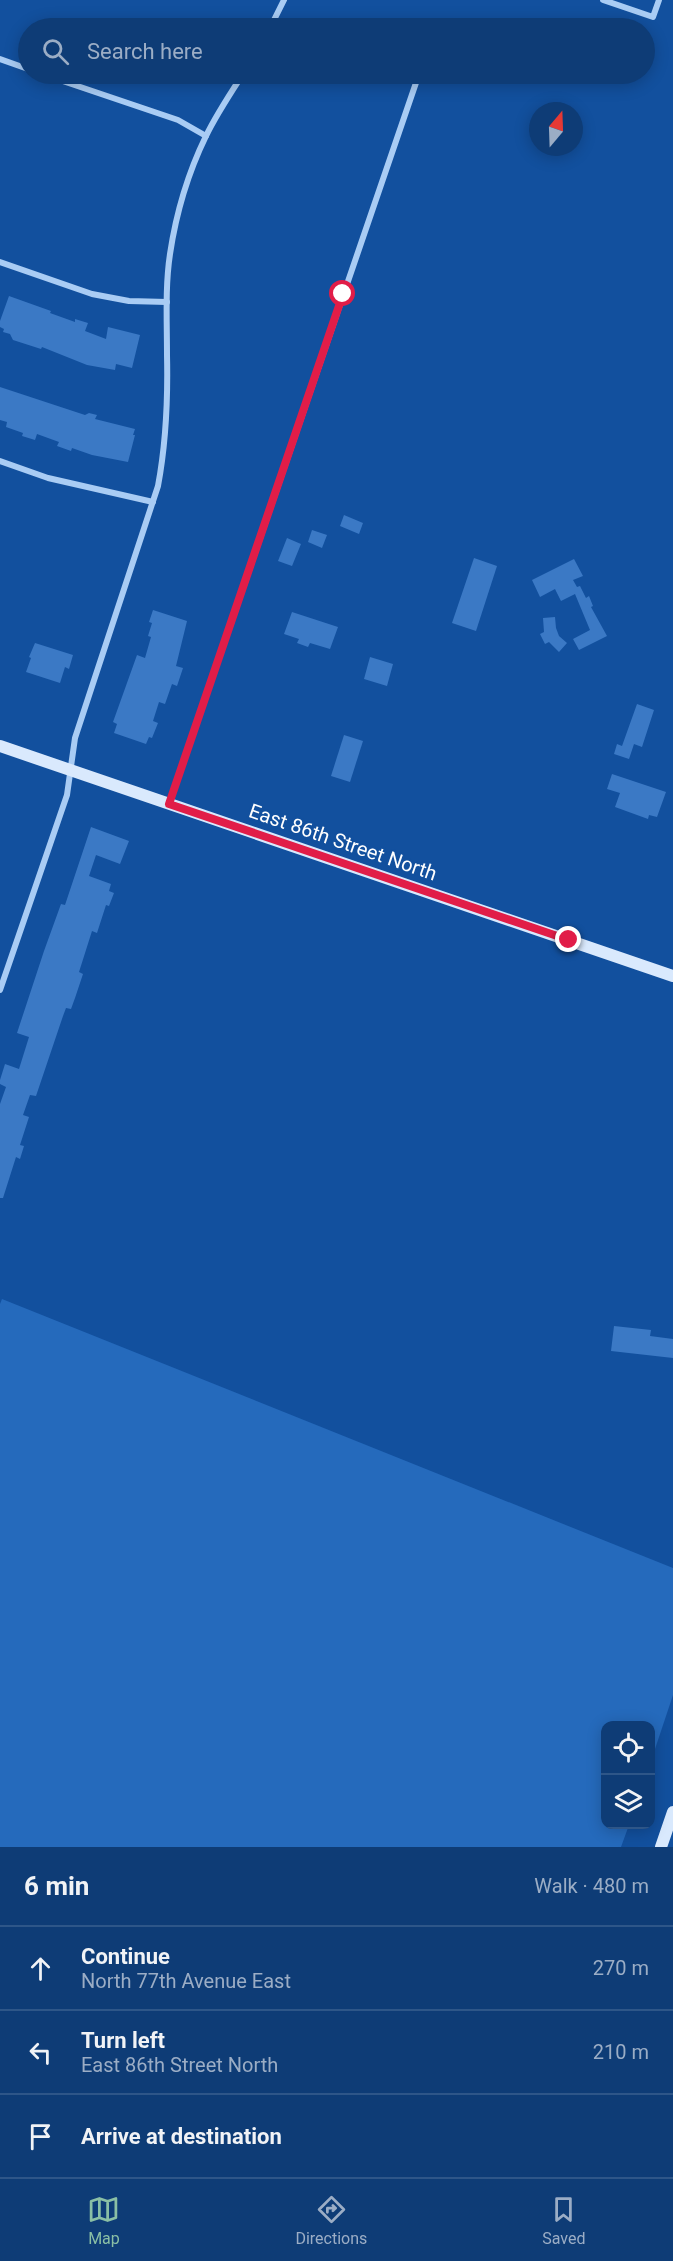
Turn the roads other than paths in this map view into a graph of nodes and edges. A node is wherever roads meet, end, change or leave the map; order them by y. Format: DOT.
graph roads {
  1 [pos="284,0"];
  2 [pos="603,0"];
  3 [pos="659,0"];
  4 [pos="275,18"];
  5 [pos="0,59"];
  6 [pos="18,65"];
  7 [pos="72,84"];
  8 [pos="237,84"];
  9 [pos="416,84"];
  10 [pos="206,136"];
  11 [pos="0,262"];
  12 [pos="167,302"];
  13 [pos="0,461"];
  14 [pos="153,502"];
  15 [pos="0,746"];
  16 [pos="71,770"];
  17 [pos="169,804"];
  18 [pos="673,976"];
  19 [pos="0,990"];
  20 [pos="673,1812"];
  21 [pos="661,1847"];
  1 -- 4 [label="street"];
  2 -- 3 [label="street"];
  5 -- 6 [label="street"];
  7 -- 10 [label="street"];
  8 -- 10 [label="street"];
  9 -- 17 [label="street"];
  10 -- 12 [label="street"];
  11 -- 12 [label="street"];
  12 -- 14 [label="street"];
  13 -- 14 [label="street"];
  14 -- 16 [label="street"];
  15 -- 16 [label="street, East 86th Street North"];
  16 -- 17 [label="street, East 86th Street North"];
  16 -- 19 [label="street"];
  17 -- 18 [label="street, East 86th Street North"];
  20 -- 21 [label="street"];
}
